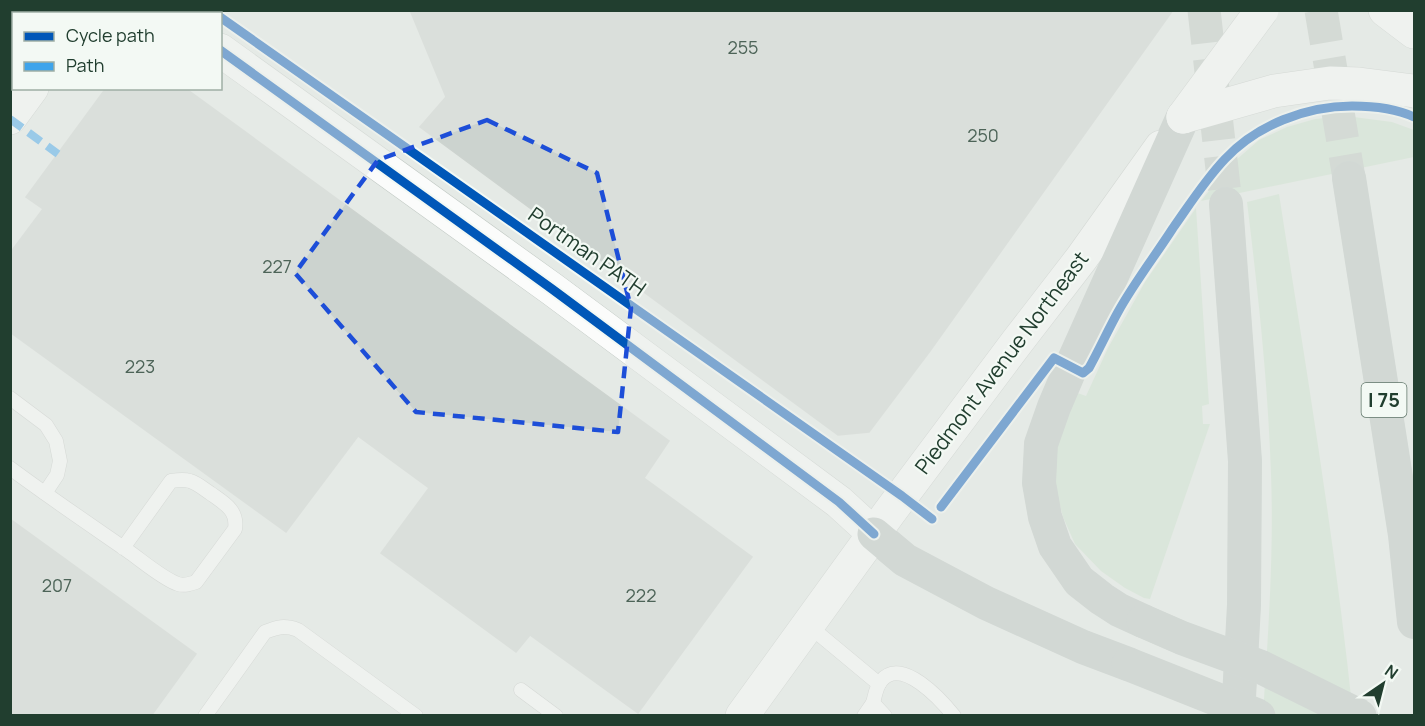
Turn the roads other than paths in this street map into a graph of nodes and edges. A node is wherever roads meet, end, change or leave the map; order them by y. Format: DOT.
graph roads {
  1 [pos="1262,10"];
  2 [pos="1385,10"];
  3 [pos="1414,32"];
  4 [pos="222,51"];
  5 [pos="31,90"];
  6 [pos="1414,91"];
  7 [pos="1183,117"];
  8 [pos="10,118"];
  9 [pos="1349,178"];
  10 [pos="1226,204"];
  11 [pos="10,398"];
  12 [pos="10,468"];
  13 [pos="45,493"];
  14 [pos="874,534"];
  15 [pos="123,548"];
  16 [pos="1414,622"];
  17 [pos="808,625"];
  18 [pos="879,684"];
  19 [pos="521,690"];
  20 [pos="873,704"];
  21 [pos="205,716"];
  22 [pos="416,716"];
  23 [pos="556,716"];
  24 [pos="742,716"];
  25 [pos="864,716"];
  26 [pos="885,716"];
  27 [pos="954,716"];
  28 [pos="1238,716"];
  29 [pos="1259,716"];
  30 [pos="1360,716"];
  1 -- 7 [label="main road, Piedmont Avenue Northeast, bridge"];
  2 -- 3 [label="main road"];
  4 -- 14 [label="main road"];
  5 -- 8 [label="main road"];
  6 -- 7 [label="main road, bridge"];
  7 -- 14 [label="main road, Piedmont Avenue Northeast"];
  7 -- 30 [label="highway, bridge"];
  9 -- 16 [label="highway, I 75"];
  10 -- 28 [label="highway"];
  11 -- 13 [label="lane"];
  12 -- 13 [label="lane"];
  13 -- 15 [label="lane"];
  14 -- 17 [label="main road, Piedmont Avenue Northeast"];
  14 -- 29 [label="highway, bridge"];
  15 -- 15 [label="lane"];
  17 -- 18 [label="lane"];
  17 -- 24 [label="main road, Piedmont Avenue Northeast"];
  18 -- 20 [label="lane"];
  18 -- 27 [label="lane"];
  19 -- 23 [label="lane"];
  20 -- 25 [label="lane"];
  20 -- 26 [label="lane"];
  21 -- 22 [label="lane"];
}
